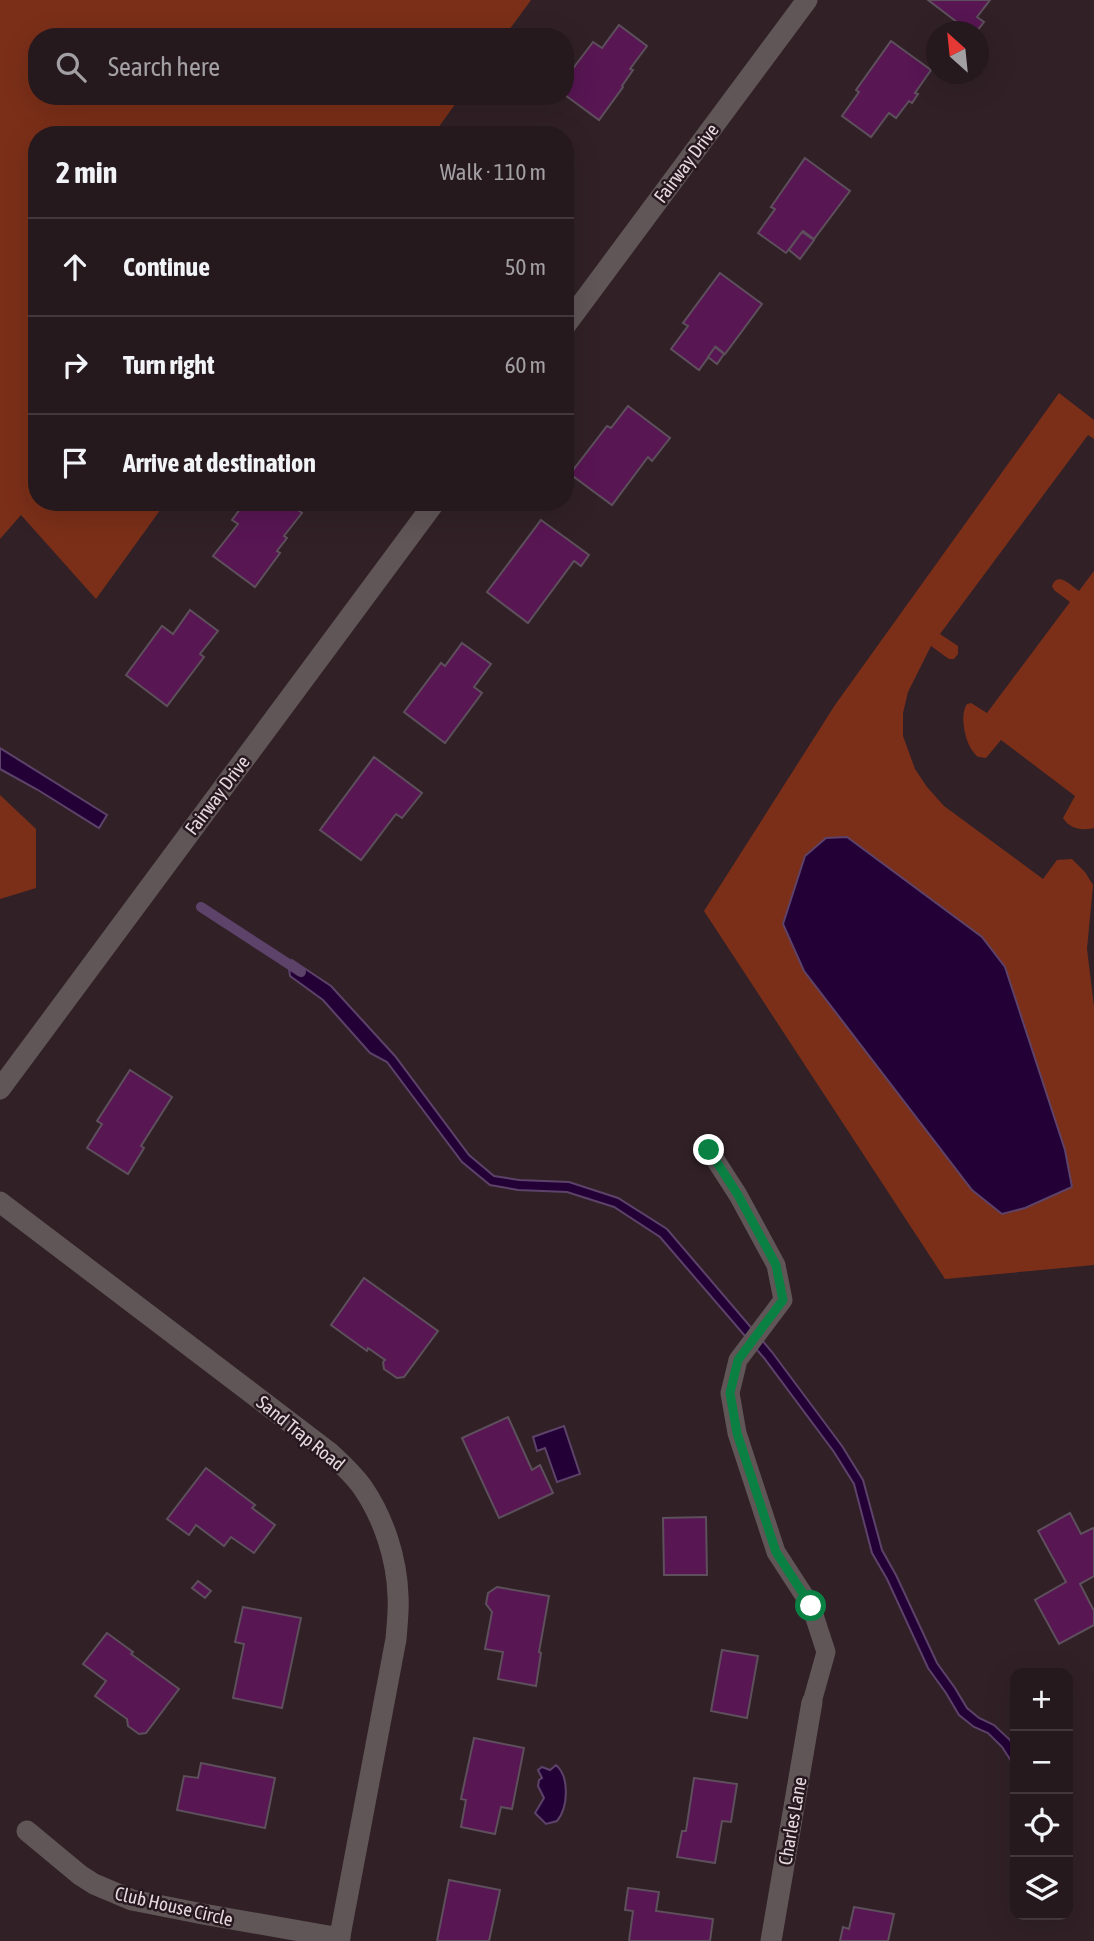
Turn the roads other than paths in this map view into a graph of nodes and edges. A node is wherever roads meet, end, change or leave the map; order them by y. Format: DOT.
graph roads {
  1 [pos="807,0"];
  2 [pos="574,314"];
  3 [pos="428,511"];
  4 [pos="0,1089"];
  5 [pos="709,1150"];
  6 [pos="0,1202"];
  7 [pos="812,1702"];
  8 [pos="27,1831"];
  9 [pos="340,1940"];
  10 [pos="771,1941"];
  1 -- 2 [label="street, Fairway Drive"];
  3 -- 4 [label="street, Fairway Drive"];
  5 -- 7 [label="lane"];
  6 -- 9 [label="street, Sand Trap Road"];
  7 -- 10 [label="street, Charles Lane"];
  8 -- 9 [label="street, Club House Circle"];
}
